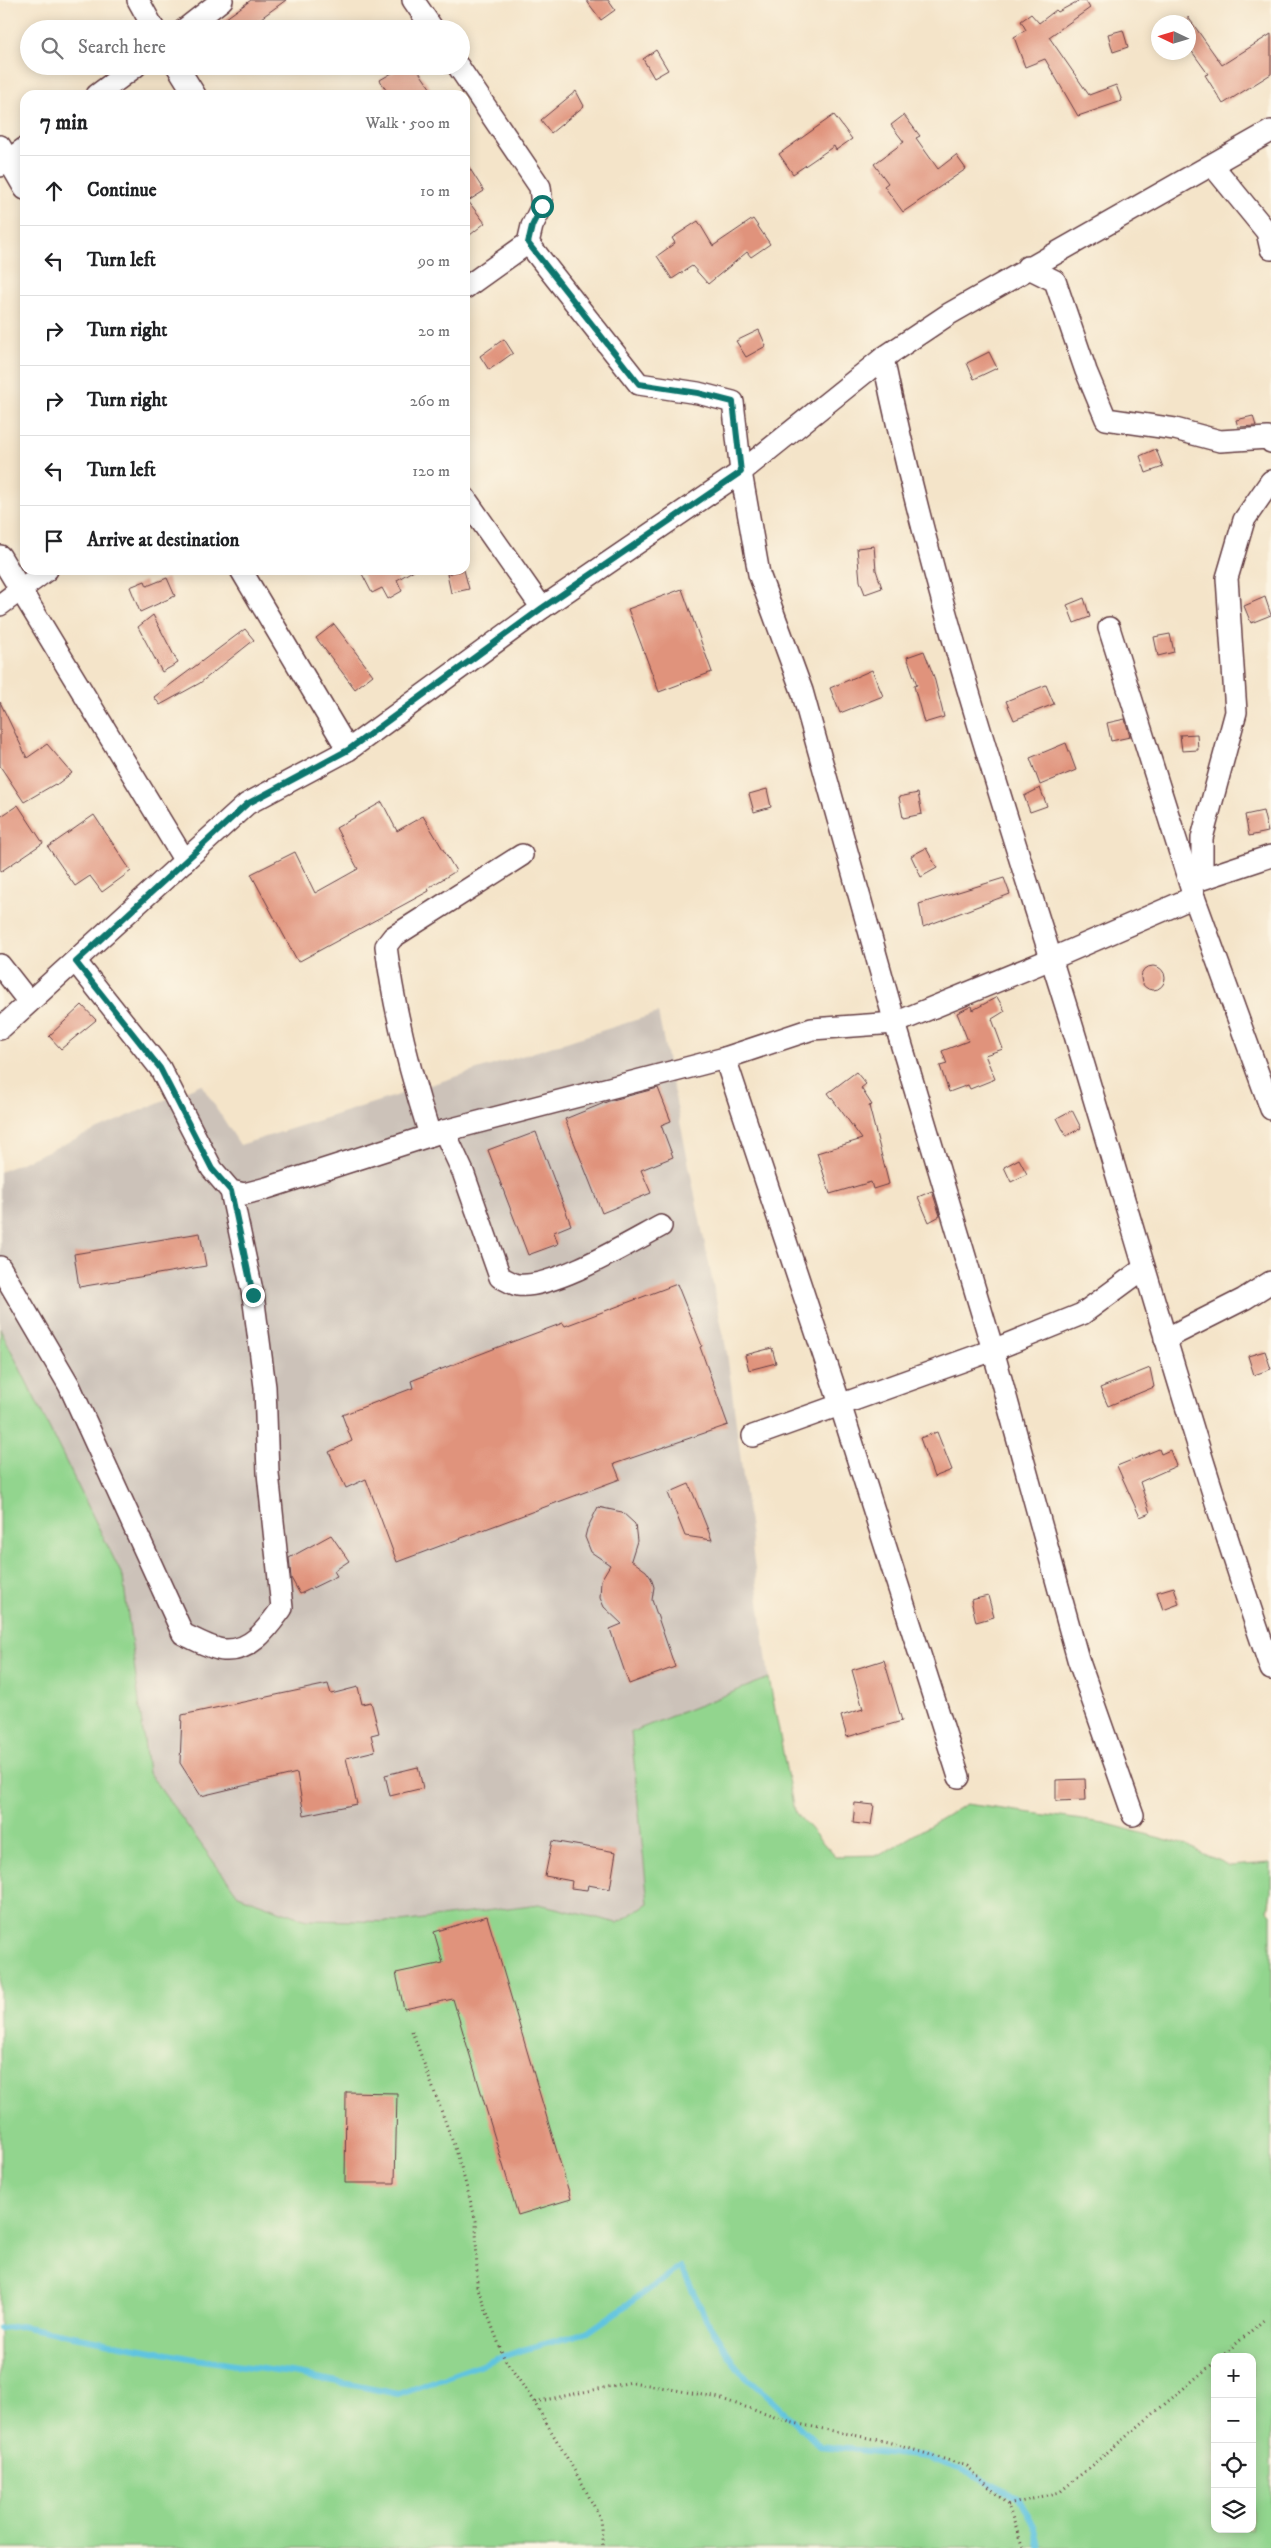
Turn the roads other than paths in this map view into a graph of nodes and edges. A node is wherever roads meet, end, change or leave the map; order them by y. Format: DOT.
graph roads {
  1 [pos="138,0"];
  2 [pos="222,0"];
  3 [pos="413,0"];
  4 [pos="149,20"];
  5 [pos="196,20"];
  6 [pos="427,20"];
  7 [pos="124,75"];
  8 [pos="183,75"];
  9 [pos="464,75"];
  10 [pos="104,90"];
  11 [pos="193,90"];
  12 [pos="1271,131"];
  13 [pos="8,155"];
  14 [pos="1213,166"];
  15 [pos="20,179"];
  16 [pos="528,243"];
  17 [pos="1271,249"];
  18 [pos="1027,267"];
  19 [pos="470,284"];
  20 [pos="883,358"];
  21 [pos="1271,442"];
  22 [pos="741,472"];
  23 [pos="1271,481"];
  24 [pos="470,505"];
  25 [pos="0,556"];
  26 [pos="40,575"];
  27 [pos="244,575"];
  28 [pos="22,589"];
  29 [pos="0,605"];
  30 [pos="542,608"];
  31 [pos="1109,628"];
  32 [pos="348,750"];
  33 [pos="522,855"];
  34 [pos="1271,856"];
  35 [pos="185,861"];
  36 [pos="1194,897"];
  37 [pos="1051,959"];
  38 [pos="76,962"];
  39 [pos="0,965"];
  40 [pos="29,1002"];
  41 [pos="895,1022"];
  42 [pos="0,1029"];
  43 [pos="725,1058"];
  44 [pos="1271,1109"];
  45 [pos="437,1133"];
  46 [pos="231,1191"];
  47 [pos="661,1226"];
  48 [pos="0,1268"];
  49 [pos="1143,1269"];
  50 [pos="1271,1282"];
  51 [pos="1164,1339"];
  52 [pos="993,1350"];
  53 [pos="840,1404"];
  54 [pos="753,1436"];
  55 [pos="1271,1669"];
  56 [pos="959,1777"];
  57 [pos="1133,1815"];
  1 -- 4 [label="street"];
  2 -- 5 [label="street"];
  3 -- 6 [label="street"];
  7 -- 10 [label="street"];
  8 -- 11 [label="street"];
  9 -- 16 [label="street"];
  12 -- 14 [label="street"];
  13 -- 15 [label="street"];
  14 -- 17 [label="street"];
  14 -- 18 [label="street"];
  16 -- 19 [label="street"];
  16 -- 22 [label="street"];
  18 -- 20 [label="street"];
  18 -- 21 [label="street"];
  20 -- 22 [label="street"];
  20 -- 37 [label="street"];
  22 -- 30 [label="street"];
  22 -- 41 [label="street"];
  23 -- 34 [label="street"];
  24 -- 30 [label="street"];
  25 -- 28 [label="street"];
  26 -- 28 [label="street"];
  27 -- 32 [label="street"];
  28 -- 29 [label="street"];
  28 -- 35 [label="street"];
  30 -- 32 [label="street"];
  31 -- 36 [label="street"];
  32 -- 35 [label="street"];
  33 -- 45 [label="street"];
  35 -- 38 [label="street"];
  36 -- 37 [label="street"];
  36 -- 44 [label="street"];
  37 -- 41 [label="street"];
  37 -- 49 [label="street"];
  38 -- 40 [label="street"];
  38 -- 46 [label="street"];
  39 -- 40 [label="street"];
  40 -- 42 [label="street"];
  41 -- 43 [label="street"];
  41 -- 52 [label="street"];
  43 -- 45 [label="street"];
  43 -- 53 [label="street"];
  45 -- 46 [label="street"];
  45 -- 47 [label="street"];
  46 -- 48 [label="street"];
  49 -- 51 [label="street"];
  49 -- 52 [label="street"];
  50 -- 51 [label="street"];
  51 -- 55 [label="street"];
  52 -- 53 [label="street"];
  52 -- 57 [label="street"];
  53 -- 54 [label="street"];
  53 -- 56 [label="street"];
}
